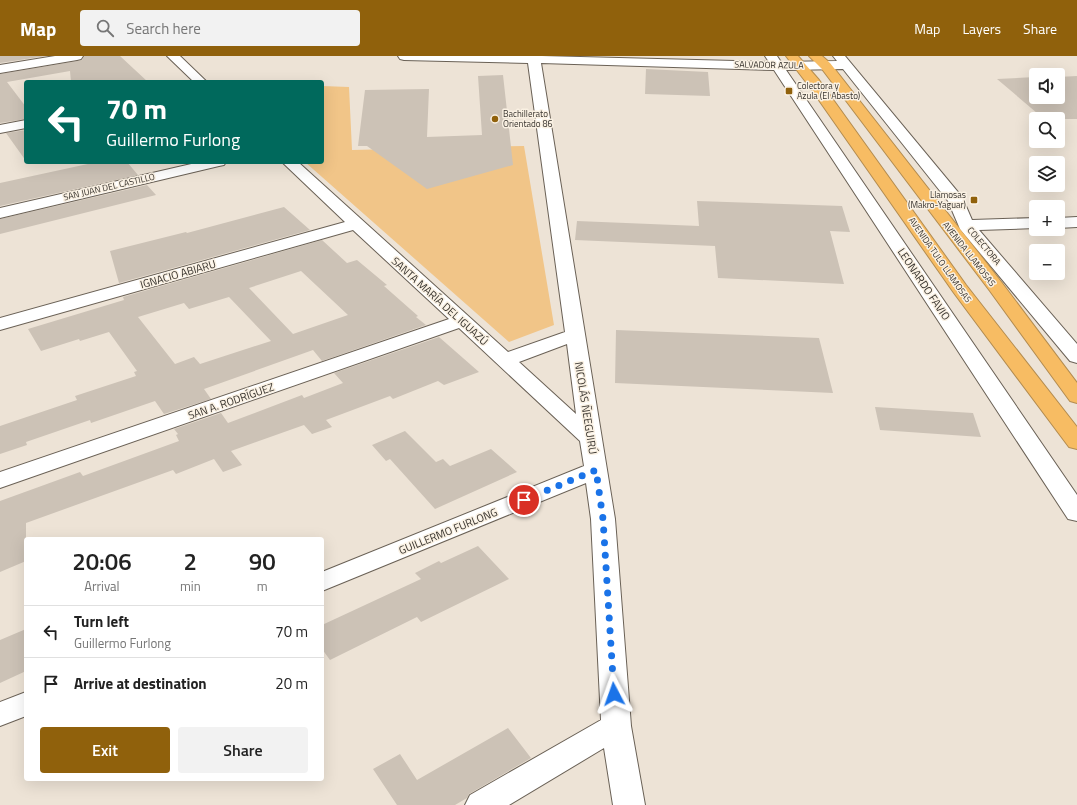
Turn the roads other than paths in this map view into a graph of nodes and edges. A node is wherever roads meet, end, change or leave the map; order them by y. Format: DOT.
graph roads {
  1 [pos="77,56"];
  2 [pos="173,56"];
  3 [pos="404,56"];
  4 [pos="534,60"];
  5 [pos="786,61"];
  6 [pos="832,61"];
  7 [pos="0,69"];
  8 [pos="199,80"];
  9 [pos="24,124"];
  10 [pos="0,129"];
  11 [pos="210,164"];
  12 [pos="291,164"];
  13 [pos="0,213"];
  14 [pos="1077,222"];
  15 [pos="1029,223"];
  16 [pos="1065,223"];
  17 [pos="356,224"];
  18 [pos="966,225"];
  19 [pos="462,321"];
  20 [pos="0,324"];
  21 [pos="575,335"];
  22 [pos="1077,357"];
  23 [pos="504,360"];
  24 [pos="1077,397"];
  25 [pos="591,439"];
  26 [pos="1077,442"];
  27 [pos="596,470"];
  28 [pos="0,480"];
  29 [pos="1077,513"];
  30 [pos="324,581"];
  31 [pos="24,705"];
  32 [pos="0,714"];
  33 [pos="616,726"];
  34 [pos="481,805"];
  35 [pos="629,805"];
  1 -- 7 [label="street"];
  2 -- 8 [label="street"];
  3 -- 4 [label="street, SALVADOR AZULA"];
  4 -- 5 [label="street, SALVADOR AZULA"];
  4 -- 21 [label="street, NICOLÁS ÑEEGUIRÚ"];
  5 -- 6 [label="street, SALVADOR AZULA"];
  5 -- 26 [label="highway, AVENIDA TULO LLAMOSAS"];
  5 -- 29 [label="street, LEONARDO FAVIO"];
  6 -- 18 [label="street, COLECTORA"];
  6 -- 24 [label="highway, AVENIDA LLAMOSAS"];
  9 -- 10 [label="street"];
  11 -- 13 [label="street, SAN JUAN DEL CASTILLO"];
  12 -- 17 [label="street, SANTA MARÍA DEL IGUAZÚ"];
  14 -- 16 [label="street"];
  15 -- 18 [label="street"];
  17 -- 19 [label="street, SANTA MARÍA DEL IGUAZÚ"];
  17 -- 20 [label="street, IGNACIO ABIARU"];
  18 -- 22 [label="street, COLECTORA"];
  19 -- 23 [label="street, SANTA MARÍA DEL IGUAZÚ"];
  19 -- 28 [label="street, SAN A. RODRÍGUEZ"];
  21 -- 23 [label="street"];
  21 -- 25 [label="street, NICOLÁS ÑEEGUIRÚ"];
  23 -- 25 [label="street, SANTA MARÍA DEL IGUAZÚ"];
  25 -- 27 [label="street, NICOLÁS ÑEEGUIRÚ"];
  27 -- 30 [label="street, GUILLERMO FURLONG"];
  27 -- 33 [label="street, NICOLÁS ÑEEGUIRÚ"];
  31 -- 32 [label="street"];
  33 -- 34 [label="street"];
  33 -- 35 [label="street, NICOLÁS ÑEEGUIRÚ"];
}
